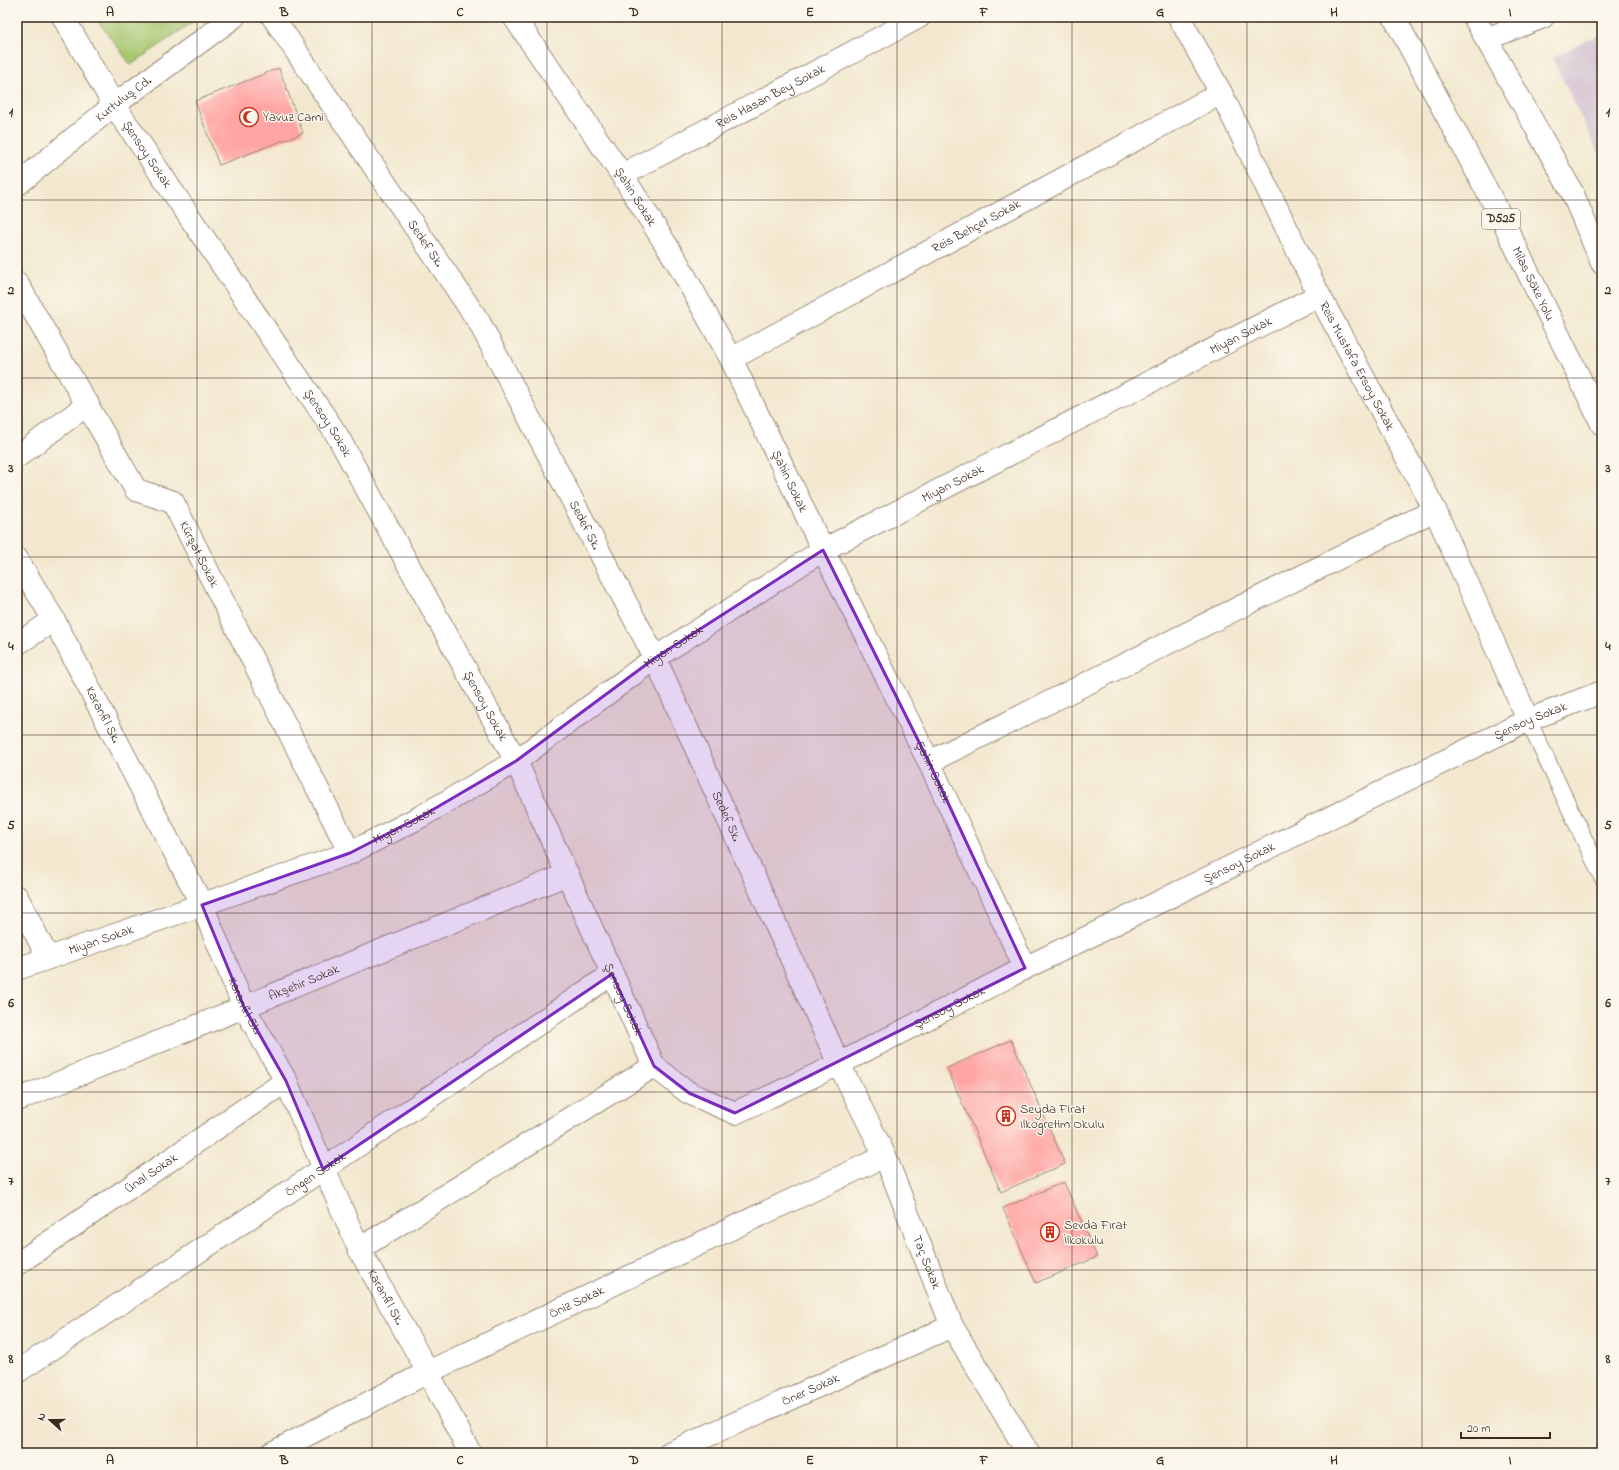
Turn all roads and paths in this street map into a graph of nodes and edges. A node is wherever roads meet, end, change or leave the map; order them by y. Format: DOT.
graph roads {
  1 [pos="63,17"];
  2 [pos="234,17"];
  3 [pos="273,17"];
  4 [pos="514,17"];
  5 [pos="919,17"];
  6 [pos="1179,17"];
  7 [pos="1394,17"];
  8 [pos="1474,17"];
  9 [pos="1543,17"];
  10 [pos="1486,39"];
  11 [pos="1221,94"];
  12 [pos="114,105"];
  13 [pos="622,175"];
  14 [pos="17,185"];
  15 [pos="1602,263"];
  16 [pos="17,283"];
  17 [pos="1319,294"];
  18 [pos="731,359"];
  19 [pos="88,404"];
  20 [pos="1602,424"];
  21 [pos="17,457"];
  22 [pos="1435,510"];
  23 [pos="823,550"];
  24 [pos="17,559"];
  25 [pos="54,620"];
  26 [pos="17,644"];
  27 [pos="655,658"];
  28 [pos="1602,692"];
  29 [pos="1528,720"];
  30 [pos="516,761"];
  31 [pos="929,762"];
  32 [pos="350,853"];
  33 [pos="568,874"];
  34 [pos="1602,877"];
  35 [pos="17,897"];
  36 [pos="202,905"];
  37 [pos="48,958"];
  38 [pos="1025,968"];
  39 [pos="17,969"];
  40 [pos="612,974"];
  41 [pos="244,1007"];
  42 [pos="839,1064"];
  43 [pos="654,1066"];
  44 [pos="286,1081"];
  45 [pos="17,1100"];
  46 [pos="885,1156"];
  47 [pos="323,1169"];
  48 [pos="359,1250"];
  49 [pos="17,1264"];
  50 [pos="952,1326"];
  51 [pos="17,1372"];
  52 [pos="428,1372"];
  53 [pos="272,1453"];
  54 [pos="470,1453"];
  55 [pos="669,1453"];
  56 [pos="1028,1453"];
  1 -- 12 [label="main road, Şensoy Sokak"];
  2 -- 12 [label="main road, Kurtuluş Cd."];
  3 -- 27 [label="main road, Sedef Sk."];
  4 -- 13 [label="main road, Şahin Sokak"];
  5 -- 13 [label="main road, Reis Hasan Bey Sokak"];
  6 -- 11 [label="main road, Reis Mustafa Ersoy Sokak"];
  7 -- 20 [label="main road, Milas Söke Yolu / D525"];
  8 -- 10 [label="main road"];
  9 -- 10 [label="main road"];
  10 -- 15 [label="main road"];
  11 -- 17 [label="main road, Reis Mustafa Ersoy Sokak"];
  11 -- 18 [label="main road, Reis Behçet Sokak"];
  12 -- 14 [label="main road, Kurtuluş Cd."];
  12 -- 30 [label="main road, Şensoy Sokak"];
  13 -- 18 [label="main road, Şahin Sokak"];
  16 -- 19 [label="main road, Kürşat Sokak"];
  17 -- 22 [label="main road, Reis Mustafa Ersoy Sokak"];
  17 -- 23 [label="main road, Miyan Sokak"];
  18 -- 23 [label="main road, Şahin Sokak"];
  19 -- 21 [label="main road"];
  19 -- 32 [label="main road, Kürşat Sokak"];
  22 -- 29 [label="main road, Reis Mustafa Ersoy Sokak"];
  22 -- 31 [label="main road"];
  23 -- 27 [label="main road, Miyan Sokak"];
  23 -- 31 [label="main road, Şahin Sokak"];
  24 -- 25 [label="main road, Karanfil Sk."];
  25 -- 26 [label="main road"];
  25 -- 36 [label="main road, Karanfil Sk."];
  27 -- 30 [label="main road, Miyan Sokak"];
  27 -- 42 [label="main road, Sedef Sk."];
  28 -- 29 [label="main road, Şensoy Sokak"];
  29 -- 34 [label="lane"];
  29 -- 38 [label="main road, Şensoy Sokak"];
  30 -- 32 [label="main road, Miyan Sokak"];
  30 -- 33 [label="main road, Şensoy Sokak"];
  31 -- 38 [label="main road, Şahin Sokak"];
  32 -- 36 [label="main road, Miyan Sokak"];
  33 -- 40 [label="main road, Şensoy Sokak"];
  33 -- 41 [label="main road, Akşehir Sokak"];
  35 -- 37 [label="main road"];
  36 -- 37 [label="main road, Miyan Sokak"];
  36 -- 41 [label="main road, Karanfil Sk."];
  37 -- 39 [label="main road, Miyan Sokak"];
  38 -- 42 [label="main road, Şensoy Sokak"];
  40 -- 43 [label="main road, Şensoy Sokak"];
  40 -- 47 [label="main road, Öngen Sokak"];
  41 -- 44 [label="main road, Karanfil Sk."];
  41 -- 45 [label="main road, Akşehir Sokak"];
  42 -- 43 [label="main road, Şensoy Sokak"];
  42 -- 46 [label="main road, Taç Sokak"];
  43 -- 48 [label="main road"];
  44 -- 47 [label="main road, Karanfil Sk."];
  44 -- 49 [label="main road, Ünal Sokak"];
  46 -- 50 [label="main road, Taç Sokak"];
  46 -- 52 [label="main road, Öniz Sokak"];
  47 -- 48 [label="main road, Karanfil Sk."];
  47 -- 51 [label="main road, Öngen Sokak"];
  48 -- 52 [label="main road, Karanfil Sk."];
  50 -- 55 [label="main road, Öner Sokak"];
  50 -- 56 [label="main road, Taç Sokak"];
  52 -- 53 [label="main road, Öniz Sokak"];
  52 -- 54 [label="main road, Karanfil Sk."];
}
